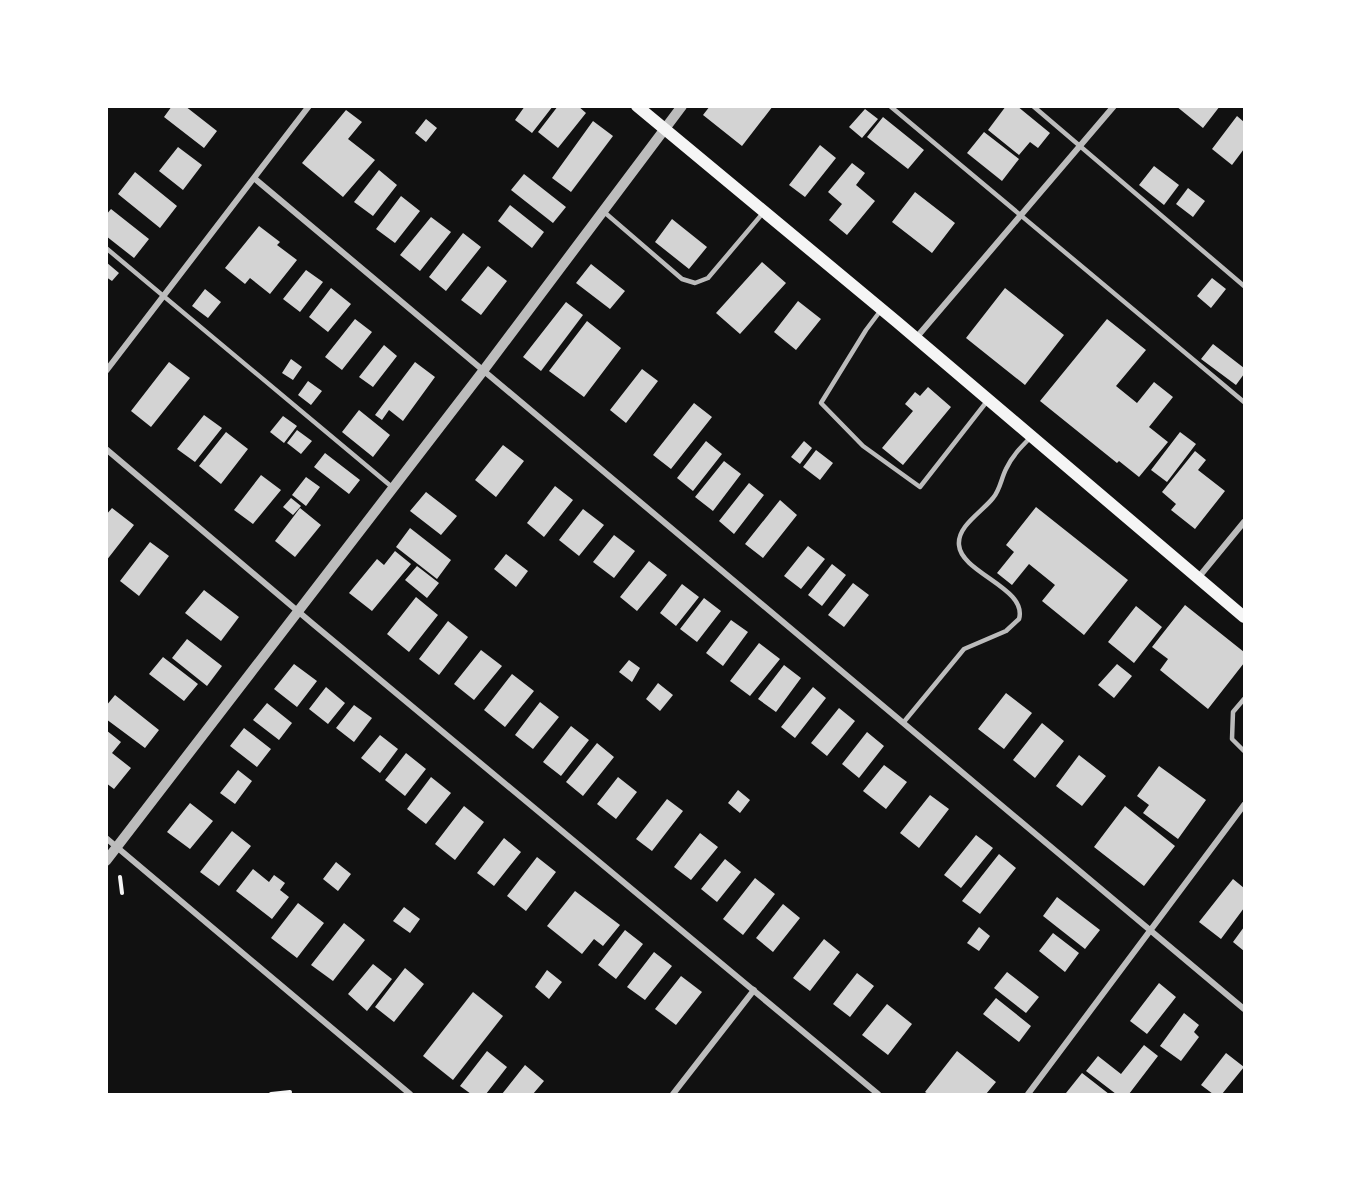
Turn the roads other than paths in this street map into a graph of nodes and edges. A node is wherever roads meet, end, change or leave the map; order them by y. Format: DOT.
graph roads {
  1 [pos="309,106"];
  2 [pos="637,106"];
  3 [pos="682,106"];
  4 [pos="890,106"];
  5 [pos="1033,106"];
  6 [pos="1114,106"];
  7 [pos="664,129"];
  8 [pos="1079,147"];
  9 [pos="254,178"];
  10 [pos="603,211"];
  11 [pos="764,212"];
  12 [pos="1021,216"];
  13 [pos="106,248"];
  14 [pos="1245,286"];
  15 [pos="164,296"];
  16 [pos="881,310"];
  17 [pos="916,338"];
  18 [pos="106,371"];
  19 [pos="483,371"];
  20 [pos="988,400"];
  21 [pos="1245,402"];
  22 [pos="1031,436"];
  23 [pos="106,449"];
  24 [pos="394,488"];
  25 [pos="1245,522"];
  26 [pos="1198,579"];
  27 [pos="299,612"];
  28 [pos="1245,618"];
  29 [pos="1245,699"];
  30 [pos="903,723"];
  31 [pos="1245,751"];
  32 [pos="1245,805"];
  33 [pos="106,838"];
  34 [pos="117,847"];
  35 [pos="106,861"];
  36 [pos="1151,931"];
  37 [pos="754,990"];
  38 [pos="1245,1009"];
  39 [pos="874,1093"];
  40 [pos="410,1095"];
  41 [pos="673,1095"];
  42 [pos="1028,1095"];
  1 -- 9 [label="street"];
  2 -- 7 [label="main road"];
  3 -- 7 [label="street"];
  4 -- 12 [label="lane"];
  5 -- 8 [label="lane"];
  6 -- 8 [label="street"];
  7 -- 10 [label="street"];
  7 -- 11 [label="main road"];
  8 -- 12 [label="street"];
  8 -- 14 [label="lane"];
  9 -- 15 [label="street"];
  9 -- 19 [label="street"];
  10 -- 11 [label="lane"];
  10 -- 19 [label="street"];
  11 -- 16 [label="main road"];
  12 -- 17 [label="street"];
  12 -- 21 [label="lane"];
  13 -- 15 [label="lane"];
  15 -- 18 [label="street"];
  15 -- 24 [label="lane"];
  16 -- 17 [label="main road"];
  16 -- 20 [label="lane"];
  17 -- 20 [label="main road"];
  19 -- 24 [label="street"];
  19 -- 30 [label="street"];
  20 -- 22 [label="main road"];
  22 -- 26 [label="main road"];
  22 -- 30 [label="lane"];
  23 -- 27 [label="street"];
  24 -- 27 [label="street"];
  25 -- 26 [label="street"];
  26 -- 28 [label="main road"];
  27 -- 34 [label="street"];
  27 -- 37 [label="street"];
  29 -- 31 [label="lane"];
  30 -- 36 [label="street"];
  32 -- 36 [label="street"];
  33 -- 34 [label="street"];
  34 -- 35 [label="street"];
  34 -- 40 [label="street"];
  36 -- 38 [label="street"];
  36 -- 42 [label="street"];
  37 -- 39 [label="street"];
  37 -- 41 [label="street"];
}
